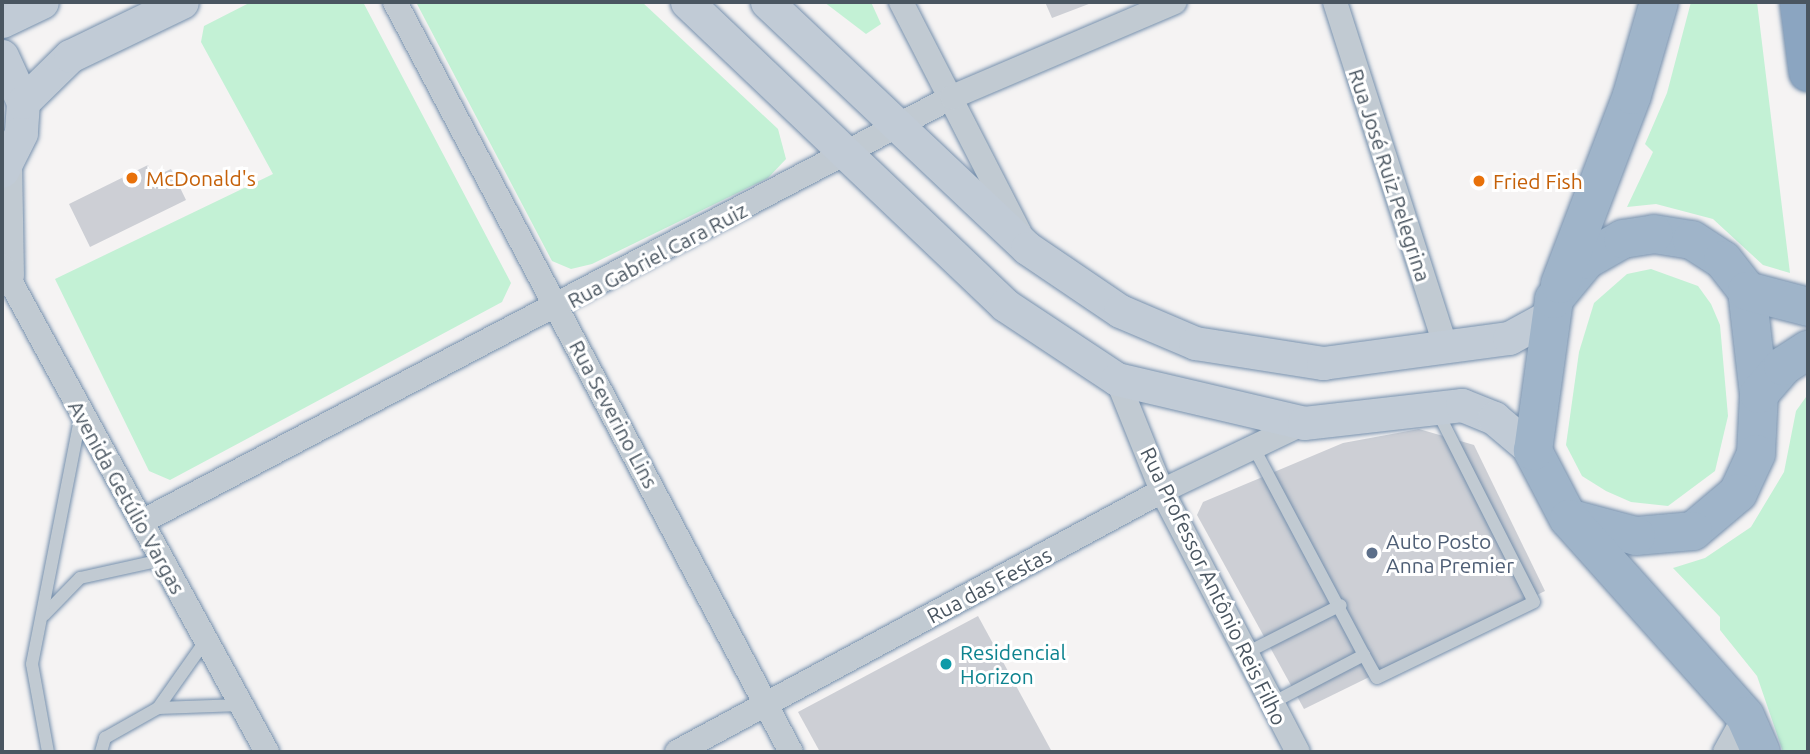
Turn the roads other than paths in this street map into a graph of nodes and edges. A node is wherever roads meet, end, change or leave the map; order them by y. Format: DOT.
graph roads {
  1 [pos="42,2"];
  2 [pos="182,2"];
  3 [pos="395,2"];
  4 [pos="687,2"];
  5 [pos="767,2"];
  6 [pos="901,2"];
  7 [pos="1175,2"];
  8 [pos="1335,2"];
  9 [pos="1659,2"];
  10 [pos="1799,2"];
  11 [pos="2,21"];
  12 [pos="2,56"];
  13 [pos="1808,72"];
  14 [pos="952,97"];
  15 [pos="23,102"];
  16 [pos="900,128"];
  17 [pos="847,156"];
  18 [pos="6,167"];
  19 [pos="1027,248"];
  20 [pos="7,271"];
  21 [pos="1747,291"];
  22 [pos="558,307"];
  23 [pos="1552,307"];
  24 [pos="1808,307"];
  25 [pos="1446,348"];
  26 [pos="1808,350"];
  27 [pos="1117,379"];
  28 [pos="1759,394"];
  29 [pos="1434,405"];
  30 [pos="81,415"];
  31 [pos="1304,423"];
  32 [pos="1255,450"];
  33 [pos="1532,451"];
  34 [pos="1162,491"];
  35 [pos="1568,518"];
  36 [pos="145,520"];
  37 [pos="162,560"];
  38 [pos="1341,605"];
  39 [pos="43,616"];
  40 [pos="206,639"];
  41 [pos="1247,653"];
  42 [pos="1364,655"];
  43 [pos="1272,703"];
  44 [pos="241,705"];
  45 [pos="767,706"];
  46 [pos="158,708"];
  47 [pos="1745,716"];
  48 [pos="48,752"];
  49 [pos="101,752"];
  50 [pos="267,752"];
  51 [pos="677,752"];
  52 [pos="791,752"];
  53 [pos="1297,752"];
  54 [pos="1725,752"];
  55 [pos="1761,752"];
  1 -- 11 [label="main road"];
  2 -- 15 [label="main road"];
  3 -- 22 [label="street, Rua Severino Lins"];
  4 -- 17 [label="main road"];
  5 -- 16 [label="main road"];
  6 -- 14 [label="street"];
  7 -- 14 [label="street, Rua Gabriel Cara Ruiz"];
  8 -- 25 [label="street, Rua José Ruiz Pelegrina"];
  9 -- 23 [label="highway"];
  10 -- 13 [label="highway"];
  12 -- 15 [label="main road"];
  14 -- 16 [label="street, Rua Gabriel Cara Ruiz"];
  14 -- 19 [label="street"];
  15 -- 18 [label="main road, Avenida Getúlio Vargas"];
  16 -- 17 [label="street, Rua Gabriel Cara Ruiz"];
  16 -- 19 [label="main road"];
  17 -- 22 [label="street, Rua Gabriel Cara Ruiz"];
  17 -- 27 [label="main road"];
  18 -- 20 [label="street, Avenida Getúlio Vargas"];
  19 -- 25 [label="main road"];
  20 -- 30 [label="street, Avenida Getúlio Vargas"];
  21 -- 23 [label="highway"];
  21 -- 24 [label="highway"];
  21 -- 28 [label="highway"];
  22 -- 36 [label="street, Rua Gabriel Cara Ruiz"];
  22 -- 45 [label="street, Rua Severino Lins"];
  23 -- 25 [label="main road"];
  23 -- 33 [label="highway"];
  26 -- 28 [label="highway"];
  27 -- 31 [label="main road"];
  27 -- 34 [label="street, Rua Professor Antônio Reis Filho"];
  28 -- 35 [label="highway"];
  29 -- 31 [label="main road"];
  29 -- 33 [label="main road"];
  29 -- 42 [label="lane"];
  30 -- 36 [label="street, Avenida Getúlio Vargas"];
  30 -- 39 [label="lane"];
  31 -- 32 [label="street, Rua das Festas"];
  32 -- 34 [label="street, Rua das Festas"];
  32 -- 38 [label="lane"];
  33 -- 35 [label="highway"];
  34 -- 41 [label="street, Rua Professor Antônio Reis Filho"];
  34 -- 45 [label="street, Rua das Festas"];
  35 -- 47 [label="highway"];
  36 -- 37 [label="street, Avenida Getúlio Vargas"];
  37 -- 39 [label="lane"];
  37 -- 40 [label="street, Avenida Getúlio Vargas"];
  38 -- 41 [label="lane"];
  38 -- 42 [label="lane"];
  39 -- 48 [label="lane"];
  40 -- 44 [label="street, Avenida Getúlio Vargas"];
  40 -- 46 [label="lane"];
  41 -- 43 [label="street, Rua Professor Antônio Reis Filho"];
  42 -- 43 [label="lane"];
  43 -- 53 [label="street, Rua Professor Antônio Reis Filho"];
  44 -- 46 [label="lane"];
  44 -- 50 [label="street, Avenida Getúlio Vargas"];
  45 -- 51 [label="street, Rua das Festas"];
  45 -- 52 [label="street, Rua Severino Lins"];
  46 -- 49 [label="lane"];
  47 -- 54 [label="street"];
  47 -- 55 [label="highway"];
}
